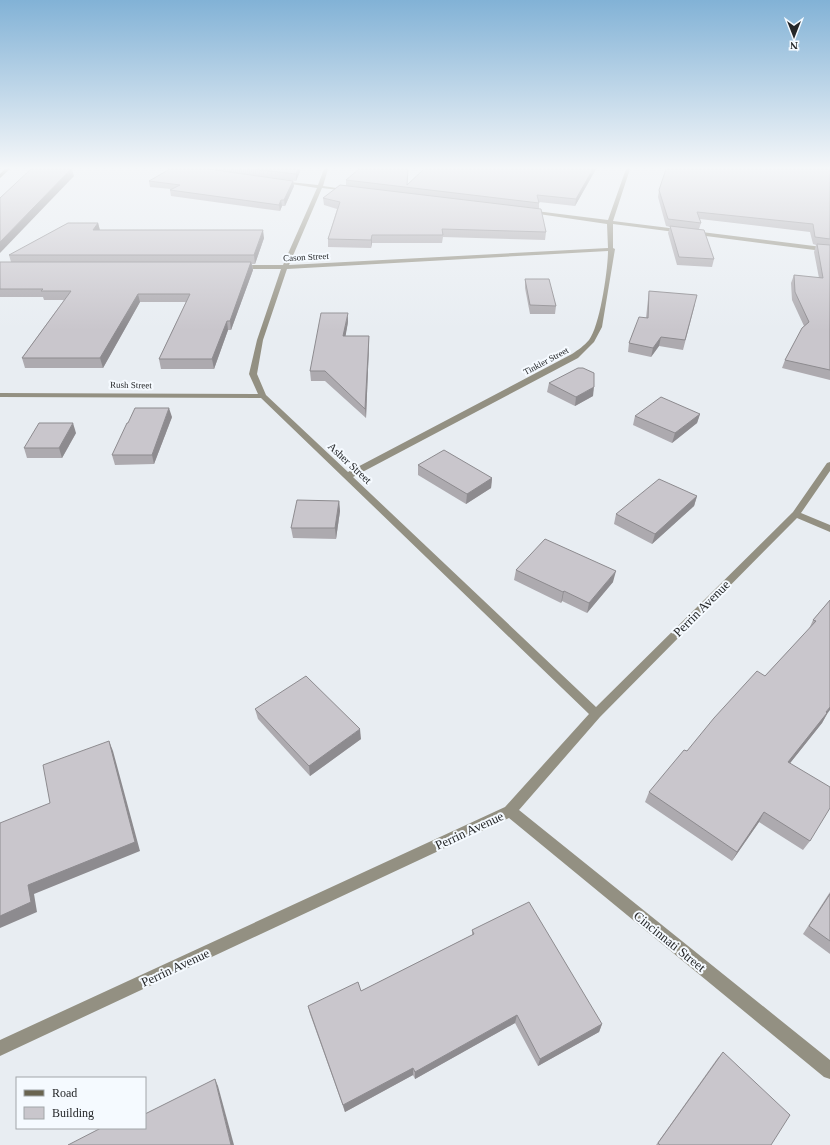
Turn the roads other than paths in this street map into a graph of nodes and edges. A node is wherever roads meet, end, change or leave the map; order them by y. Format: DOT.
graph roads {
  1 [pos="304,222"];
  2 [pos="606,222"];
  3 [pos="610,223"];
  4 [pos="612,249"];
  5 [pos="830,250"];
  6 [pos="285,267"];
  7 [pos="230,268"];
  8 [pos="0,395"];
  9 [pos="263,396"];
  10 [pos="830,465"];
  11 [pos="348,476"];
  12 [pos="796,514"];
  13 [pos="830,529"];
  14 [pos="596,714"];
  15 [pos="510,811"];
  16 [pos="0,1048"];
  17 [pos="830,1071"];
  1 -- 6 [label="street, Asher Street"];
  2 -- 3 [label="street"];
  3 -- 4 [label="street, Tinkler Street"];
  3 -- 5 [label="street"];
  4 -- 6 [label="street, Cason Street"];
  4 -- 11 [label="street, Tinkler Street"];
  6 -- 7 [label="street, Cason Street"];
  6 -- 9 [label="street, Asher Street"];
  8 -- 9 [label="street, Rush Street"];
  9 -- 11 [label="street, Asher Street"];
  10 -- 12 [label="street, Perrin Avenue"];
  11 -- 14 [label="street, Asher Street"];
  12 -- 13 [label="street"];
  12 -- 14 [label="street, Perrin Avenue"];
  14 -- 15 [label="street, Perrin Avenue"];
  15 -- 16 [label="street, Perrin Avenue"];
  15 -- 17 [label="street, Cincinnati Street"];
}
